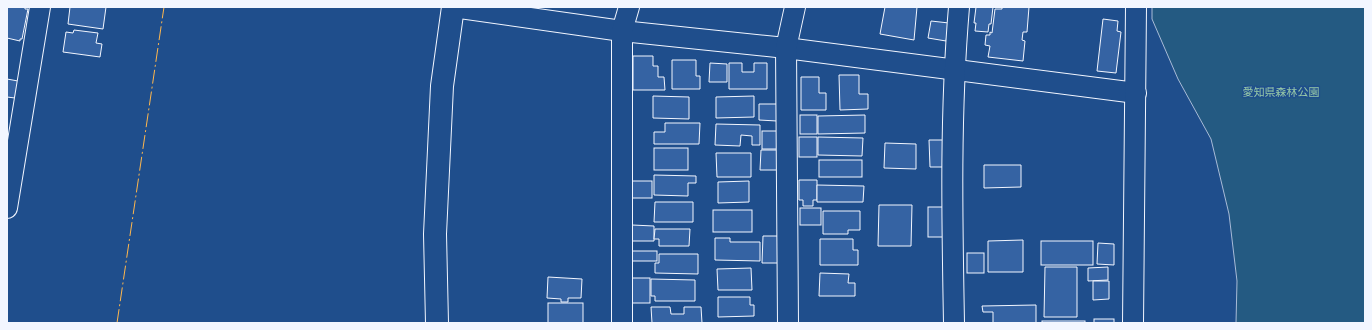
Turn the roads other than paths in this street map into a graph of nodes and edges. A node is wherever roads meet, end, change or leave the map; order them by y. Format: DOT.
graph roads {
  1 [pos="40,7"];
  2 [pos="453,7"];
  3 [pos="629,7"];
  4 [pos="795,7"];
  5 [pos="959,7"];
  6 [pos="1136,7"];
  7 [pos="622,31"];
  8 [pos="786,48"];
  9 [pos="954,69"];
  10 [pos="1136,93"];
  11 [pos="7,208"];
  12 [pos="437,323"];
  13 [pos="622,323"];
  14 [pos="788,323"];
  15 [pos="954,323"];
  16 [pos="1133,323"];
  1 -- 11 [label="street"];
  2 -- 7 [label="street"];
  2 -- 12 [label="street"];
  3 -- 7 [label="street"];
  4 -- 8 [label="street"];
  5 -- 9 [label="street"];
  6 -- 10 [label="street"];
  7 -- 8 [label="street"];
  7 -- 13 [label="street"];
  8 -- 9 [label="street"];
  8 -- 14 [label="street"];
  9 -- 10 [label="street"];
  9 -- 15 [label="street"];
  10 -- 16 [label="street"];
}
